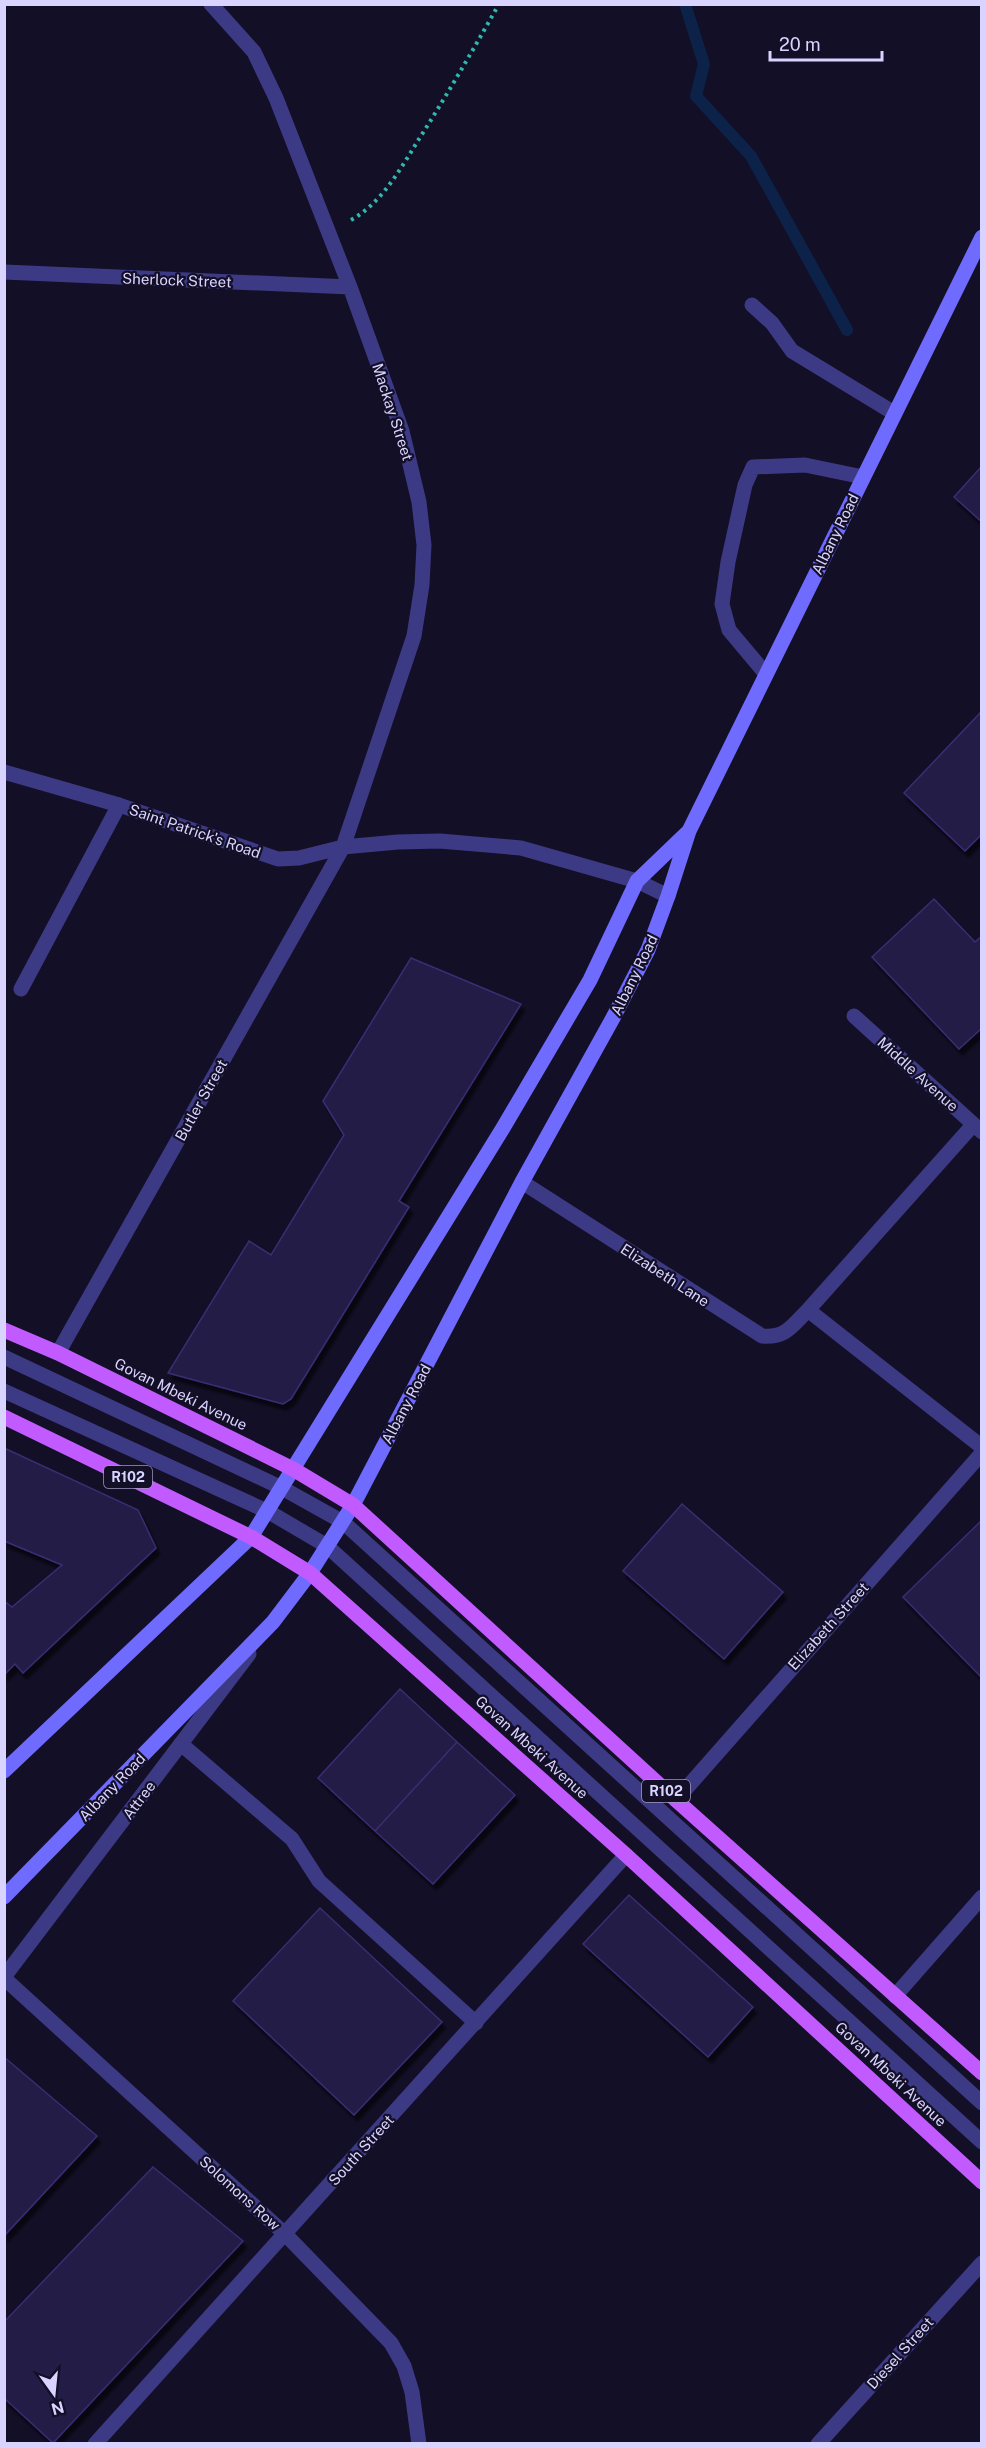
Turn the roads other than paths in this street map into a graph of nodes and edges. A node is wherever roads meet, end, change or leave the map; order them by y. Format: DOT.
graph roads {
  1 [pos="211,4"];
  2 [pos="981,237"];
  3 [pos="4,272"];
  4 [pos="350,287"];
  5 [pos="752,305"];
  6 [pos="894,413"];
  7 [pos="863,477"];
  8 [pos="765,673"];
  9 [pos="4,772"];
  10 [pos="119,805"];
  11 [pos="689,831"];
  12 [pos="344,847"];
  13 [pos="637,881"];
  14 [pos="668,896"];
  15 [pos="21,989"];
  16 [pos="854,1016"];
  17 [pos="977,1128"];
  18 [pos="522,1182"];
  19 [pos="807,1310"];
  20 [pos="4,1330"];
  21 [pos="58,1353"];
  22 [pos="4,1357"];
  23 [pos="4,1391"];
  24 [pos="4,1417"];
  25 [pos="981,1447"];
  26 [pos="981,1452"];
  27 [pos="293,1469"];
  28 [pos="282,1488"];
  29 [pos="353,1505"];
  30 [pos="268,1512"];
  31 [pos="343,1522"];
  32 [pos="251,1537"];
  33 [pos="327,1546"];
  34 [pos="310,1573"];
  35 [pos="273,1622"];
  36 [pos="181,1744"];
  37 [pos="4,1771"];
  38 [pos="676,1800"];
  39 [pos="626,1855"];
  40 [pos="4,1897"];
  41 [pos="981,1897"];
  42 [pos="4,1977"];
  43 [pos="895,1996"];
  44 [pos="476,2023"];
  45 [pos="981,2073"];
  46 [pos="981,2103"];
  47 [pos="981,2142"];
  48 [pos="981,2181"];
  49 [pos="285,2234"];
  50 [pos="981,2263"];
  51 [pos="95,2444"];
  52 [pos="419,2444"];
  53 [pos="818,2444"];
  1 -- 4 [label="street, Mackay Street"];
  2 -- 6 [label="main road, Albany Road"];
  3 -- 4 [label="street, Sherlock Street"];
  4 -- 12 [label="street, Mackay Street"];
  5 -- 6 [label="street"];
  6 -- 7 [label="main road, Albany Road"];
  7 -- 8 [label="main road, Albany Road"];
  7 -- 8 [label="street"];
  8 -- 11 [label="main road, Albany Road"];
  9 -- 10 [label="street, Saint Patrick's Road"];
  10 -- 12 [label="street, Saint Patrick's Road"];
  10 -- 15 [label="street"];
  11 -- 13 [label="main road, Albany Road"];
  11 -- 14 [label="main road, Albany Road"];
  12 -- 13 [label="street, Saint Patrick's Road"];
  12 -- 21 [label="street, Butler Street"];
  13 -- 14 [label="street, Saint Patrick's Road"];
  13 -- 27 [label="main road, Albany Road"];
  14 -- 18 [label="main road, Albany Road"];
  16 -- 17 [label="street, Middle Avenue"];
  17 -- 19 [label="street, Elizabeth Lane"];
  18 -- 19 [label="street, Elizabeth Lane"];
  18 -- 29 [label="main road, Albany Road"];
  19 -- 25 [label="street"];
  20 -- 21 [label="main road, Govan Mbeki Avenue / R102"];
  21 -- 27 [label="main road, Govan Mbeki Avenue / R102"];
  22 -- 28 [label="street"];
  23 -- 30 [label="street"];
  24 -- 32 [label="main road, Govan Mbeki Avenue / R102"];
  26 -- 38 [label="street, Elizabeth Street"];
  27 -- 28 [label="main road, Albany Road"];
  27 -- 29 [label="main road, Govan Mbeki Avenue / R102"];
  28 -- 30 [label="main road, Albany Road"];
  28 -- 31 [label="street"];
  29 -- 31 [label="main road, Albany Road"];
  29 -- 38 [label="main road, Govan Mbeki Avenue / R102"];
  30 -- 32 [label="main road, Albany Road"];
  30 -- 33 [label="street"];
  31 -- 33 [label="main road, Albany Road"];
  31 -- 46 [label="street"];
  32 -- 34 [label="main road, Govan Mbeki Avenue / R102"];
  32 -- 37 [label="main road, Albany Road"];
  33 -- 34 [label="main road, Albany Road"];
  33 -- 47 [label="street"];
  34 -- 35 [label="main road, Albany Road"];
  34 -- 39 [label="main road, Govan Mbeki Avenue / R102"];
  35 -- 36 [label="street, Attree"];
  35 -- 40 [label="main road, Albany Road"];
  36 -- 42 [label="street, Attree"];
  36 -- 44 [label="street"];
  38 -- 43 [label="main road, Govan Mbeki Avenue / R102"];
  39 -- 44 [label="street, South Street"];
  39 -- 48 [label="main road, Govan Mbeki Avenue / R102"];
  41 -- 43 [label="street"];
  42 -- 49 [label="street, Solomons Row"];
  43 -- 45 [label="main road, Govan Mbeki Avenue / R102"];
  44 -- 49 [label="street, South Street"];
  49 -- 51 [label="street, South Street"];
  49 -- 52 [label="street, Solomons Row"];
  50 -- 53 [label="street, Diesel Street"];
}
